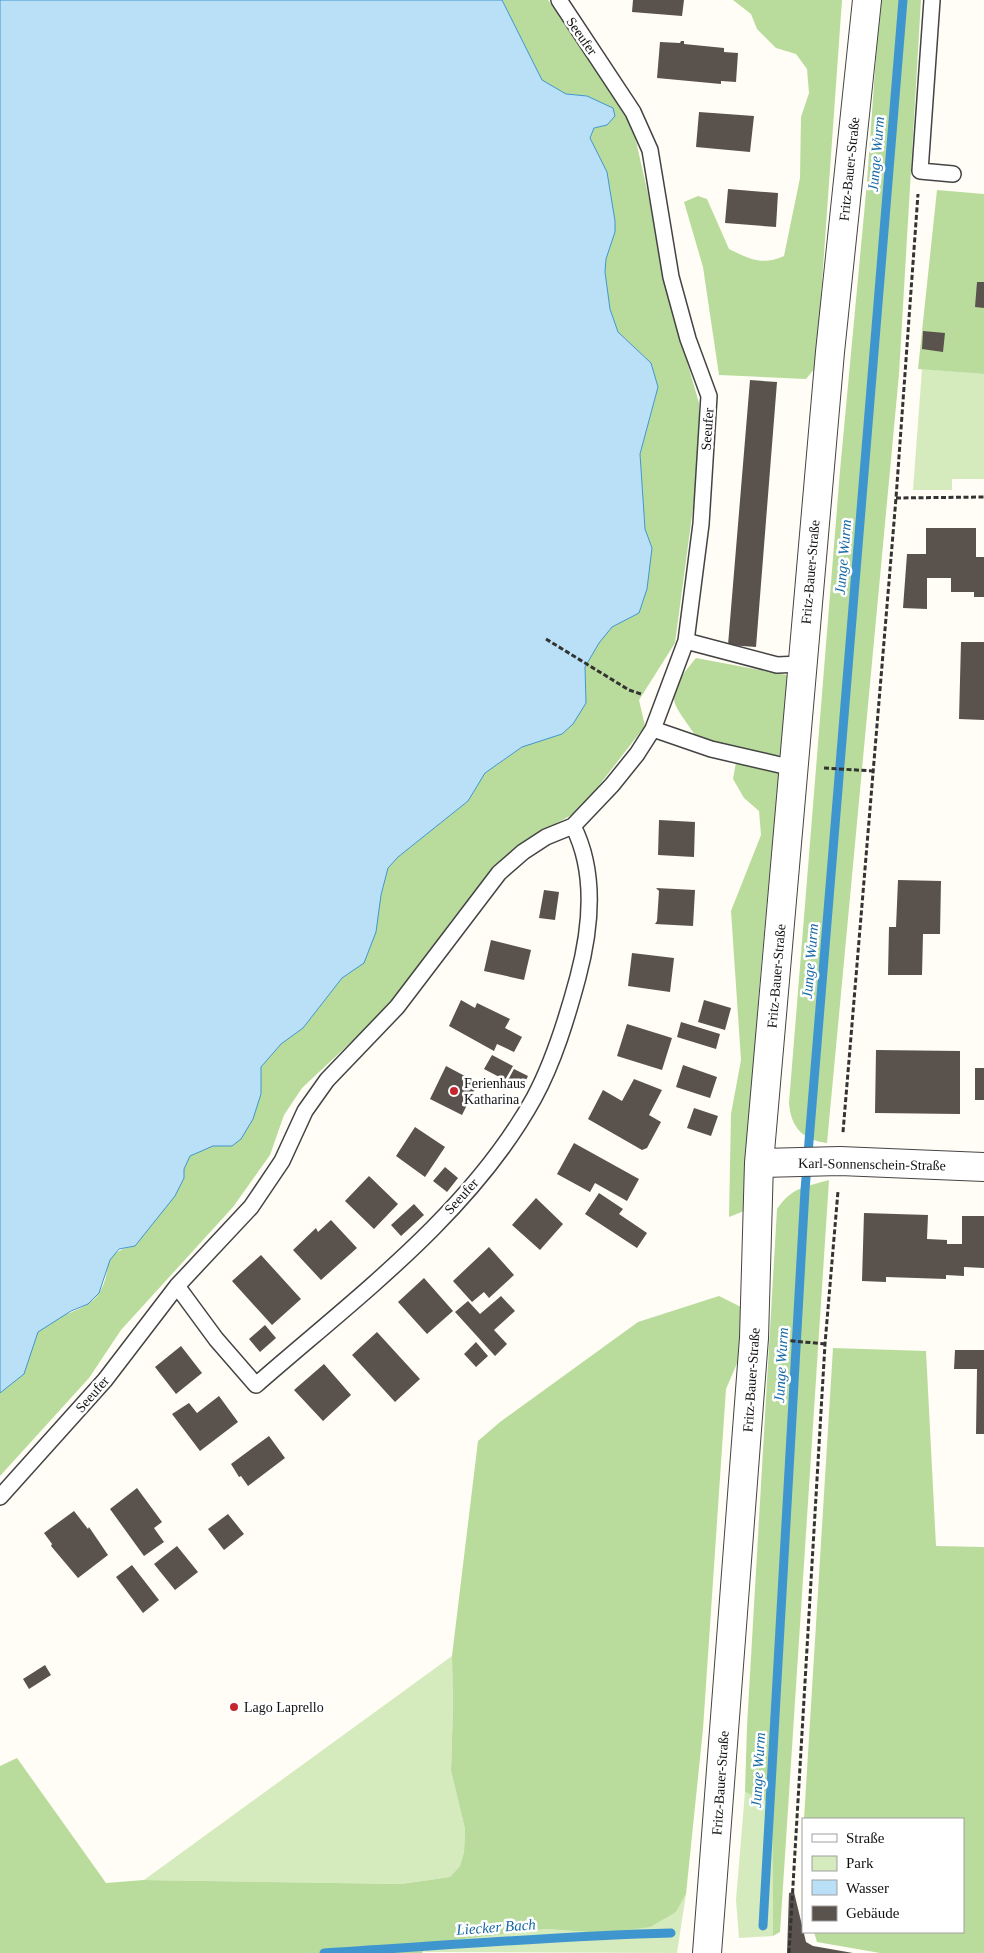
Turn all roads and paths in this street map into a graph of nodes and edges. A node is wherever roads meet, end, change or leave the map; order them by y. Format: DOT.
graph roads {
  1 [pos="559,0"];
  2 [pos="867,0"];
  3 [pos="932,0"];
  4 [pos="920,171"];
  5 [pos="953,174"];
  6 [pos="984,496"];
  7 [pos="896,498"];
  8 [pos="546,639"];
  9 [pos="686,641"];
  10 [pos="801,664"];
  11 [pos="629,690"];
  12 [pos="653,729"];
  13 [pos="806,767"];
  14 [pos="873,771"];
  15 [pos="573,826"];
  16 [pos="760,1162"];
  17 [pos="840,1162"];
  18 [pos="984,1167"];
  19 [pos="177,1286"];
  20 [pos="754,1338"];
  21 [pos="825,1344"];
  22 [pos="0,1497"];
  23 [pos="707,1953"];
  24 [pos="789,1953"];
  1 -- 9 [label="lane, Seeufer"];
  2 -- 10 [label="street, Fritz-Bauer-Straße"];
  3 -- 4 [label="lane"];
  4 -- 5 [label="lane"];
  4 -- 7 [label="path"];
  6 -- 7 [label="path"];
  7 -- 14 [label="path"];
  8 -- 11 [label="path"];
  9 -- 10 [label="lane"];
  9 -- 12 [label="lane, Seeufer"];
  10 -- 13 [label="street, Fritz-Bauer-Straße"];
  12 -- 13 [label="lane"];
  12 -- 15 [label="lane, Seeufer"];
  13 -- 14 [label="path"];
  13 -- 16 [label="street, Fritz-Bauer-Straße"];
  14 -- 17 [label="path"];
  15 -- 19 [label="lane, Seeufer"];
  15 -- 19 [label="lane, Seeufer"];
  16 -- 17 [label="street, Karl-Sonnenschein-Straße"];
  16 -- 20 [label="street, Fritz-Bauer-Straße"];
  17 -- 18 [label="street, Karl-Sonnenschein-Straße"];
  17 -- 21 [label="path"];
  19 -- 22 [label="lane, Seeufer"];
  20 -- 21 [label="path"];
  20 -- 23 [label="street, Fritz-Bauer-Straße"];
  21 -- 24 [label="path"];
}
